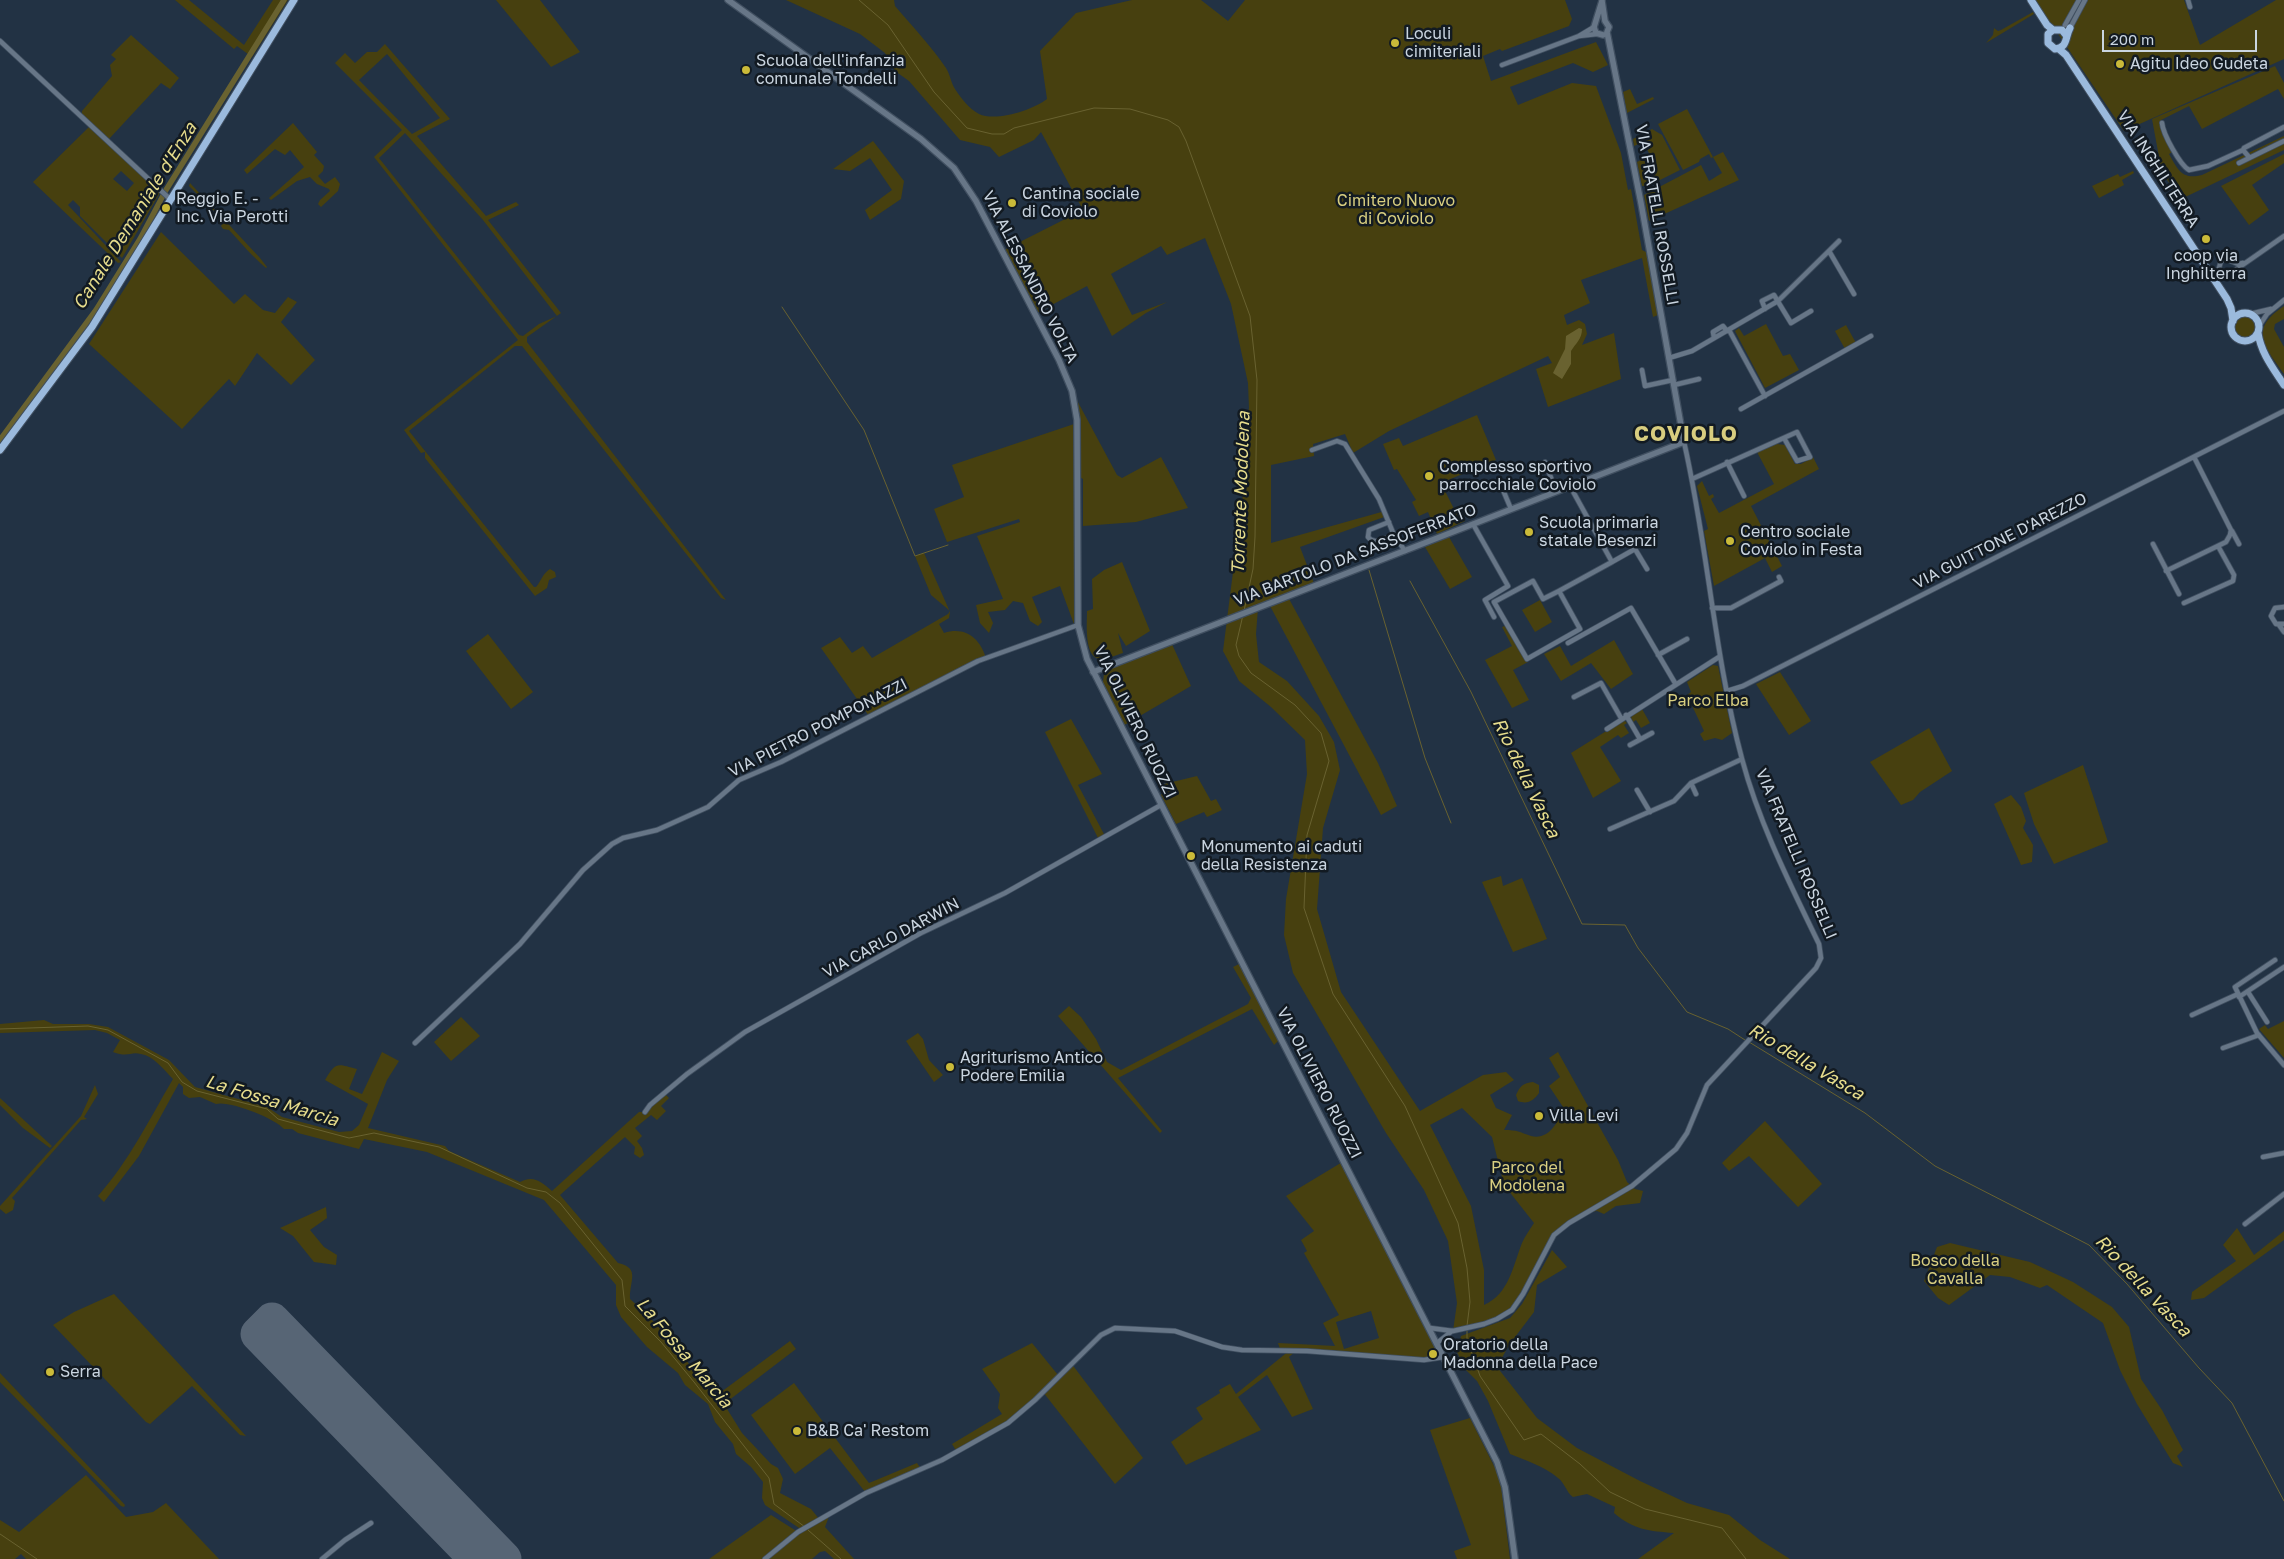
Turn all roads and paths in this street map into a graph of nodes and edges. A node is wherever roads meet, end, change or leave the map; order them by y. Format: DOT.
graph roads {
  1 [pos="294,0"];
  2 [pos="728,0"];
  3 [pos="1602,0"];
  4 [pos="2031,0"];
  5 [pos="2079,0"];
  6 [pos="2085,0"];
  7 [pos="2188,0"];
  8 [pos="2190,7"];
  9 [pos="1605,21"];
  10 [pos="1596,24"];
  11 [pos="2057,28"];
  12 [pos="1602,34"];
  13 [pos="1579,36"];
  14 [pos="0,41"];
  15 [pos="2062,47"];
  16 [pos="1502,64"];
  17 [pos="2162,123"];
  18 [pos="2284,126"];
  19 [pos="2284,141"];
  20 [pos="2243,150"];
  21 [pos="2249,157"];
  22 [pos="2240,163"];
  23 [pos="168,197"];
  24 [pos="2284,236"];
  25 [pos="1840,241"];
  26 [pos="1829,251"];
  27 [pos="2243,263"];
  28 [pos="1854,294"];
  29 [pos="2227,299"];
  30 [pos="2284,300"];
  31 [pos="1778,301"];
  32 [pos="1765,309"];
  33 [pos="2272,309"];
  34 [pos="1811,311"];
  35 [pos="2248,313"];
  36 [pos="2233,321"];
  37 [pos="2259,330"];
  38 [pos="1728,331"];
  39 [pos="1871,336"];
  40 [pos="2247,341"];
  41 [pos="1669,358"];
  42 [pos="2266,358"];
  43 [pos="1642,370"];
  44 [pos="1699,379"];
  45 [pos="1674,382"];
  46 [pos="2284,385"];
  47 [pos="1765,396"];
  48 [pos="1741,409"];
  49 [pos="2284,411"];
  50 [pos="1784,438"];
  51 [pos="1684,442"];
  52 [pos="0,450"];
  53 [pos="1312,450"];
  54 [pos="2194,457"];
  55 [pos="1545,462"];
  56 [pos="1727,462"];
  57 [pos="1692,479"];
  58 [pos="1570,486"];
  59 [pos="1504,490"];
  60 [pos="1556,491"];
  61 [pos="1744,496"];
  62 [pos="1511,510"];
  63 [pos="1389,522"];
  64 [pos="1473,524"];
  65 [pos="2231,530"];
  66 [pos="1394,535"];
  67 [pos="2153,544"];
  68 [pos="2239,544"];
  69 [pos="2218,546"];
  70 [pos="1405,551"];
  71 [pos="1612,562"];
  72 [pos="1646,569"];
  73 [pos="2166,571"];
  74 [pos="1779,577"];
  75 [pos="1559,591"];
  76 [pos="2179,594"];
  77 [pos="2184,603"];
  78 [pos="2284,607"];
  79 [pos="1712,608"];
  80 [pos="1494,617"];
  81 [pos="1078,625"];
  82 [pos="2282,625"];
  83 [pos="2284,632"];
  84 [pos="1687,639"];
  85 [pos="1568,643"];
  86 [pos="1658,655"];
  87 [pos="1719,657"];
  88 [pos="1093,672"];
  89 [pos="1676,683"];
  90 [pos="1727,691"];
  91 [pos="1574,697"];
  92 [pos="1624,716"];
  93 [pos="1607,728"];
  94 [pos="1652,733"];
  95 [pos="1640,739"];
  96 [pos="1630,745"];
  97 [pos="1742,759"];
  98 [pos="1691,783"];
  99 [pos="1637,790"];
  100 [pos="1696,794"];
  101 [pos="1161,805"];
  102 [pos="1650,812"];
  103 [pos="1610,829"];
  104 [pos="2275,960"];
  105 [pos="2284,968"];
  106 [pos="2248,992"];
  107 [pos="2238,995"];
  108 [pos="2192,1015"];
  109 [pos="2267,1022"];
  110 [pos="2259,1035"];
  111 [pos="415,1042"];
  112 [pos="2222,1048"];
  113 [pos="2284,1065"];
  114 [pos="645,1112"];
  115 [pos="2284,1153"];
  116 [pos="2263,1157"];
  117 [pos="2284,1194"];
  118 [pos="2245,1224"];
  119 [pos="1430,1328"];
  120 [pos="1453,1331"];
  121 [pos="1437,1343"];
  122 [pos="1444,1356"];
  123 [pos="371,1523"];
  124 [pos="322,1559"];
  125 [pos="765,1559"];
  126 [pos="1515,1559"];
  1 -- 23 [label="main road"];
  2 -- 81 [label="street, VIA ALESSANDRO VOLTA"];
  3 -- 9 [label="street"];
  3 -- 10 [label="street"];
  4 -- 11 [label="main road, VIA INGHILTERRA"];
  5 -- 11 [label="street"];
  6 -- 11 [label="street"];
  7 -- 8 [label="street"];
  9 -- 10 [label="street"];
  9 -- 12 [label="street"];
  10 -- 12 [label="street"];
  10 -- 13 [label="street"];
  11 -- 15 [label="main road, VIA INGHILTERRA"];
  11 -- 15 [label="main road, VIA INGHILTERRA"];
  12 -- 13 [label="street"];
  12 -- 41 [label="street, VIA FRATELLI ROSSELLI"];
  13 -- 16 [label="street"];
  14 -- 23 [label="street"];
  15 -- 29 [label="main road, VIA INGHILTERRA"];
  17 -- 20 [label="street"];
  18 -- 20 [label="street"];
  19 -- 21 [label="street"];
  20 -- 21 [label="street"];
  21 -- 22 [label="street"];
  23 -- 52 [label="main road"];
  24 -- 27 [label="street"];
  25 -- 26 [label="street"];
  26 -- 28 [label="street"];
  26 -- 31 [label="street"];
  27 -- 27 [label="street"];
  29 -- 35 [label="main road, VIA INGHILTERRA"];
  29 -- 36 [label="main road, VIA INGHILTERRA"];
  30 -- 33 [label="street"];
  31 -- 32 [label="street"];
  31 -- 32 [label="street"];
  31 -- 34 [label="street"];
  32 -- 38 [label="street"];
  33 -- 35 [label="street"];
  33 -- 37 [label="street"];
  35 -- 36 [label="main road"];
  35 -- 37 [label="main road, VIA INGHILTERRA"];
  36 -- 40 [label="main road, VIA INGHILTERRA"];
  37 -- 40 [label="main road"];
  37 -- 42 [label="main road, VIA INGHILTERRA"];
  38 -- 41 [label="street"];
  38 -- 47 [label="street"];
  39 -- 47 [label="street"];
  40 -- 42 [label="main road, VIA INGHILTERRA"];
  41 -- 45 [label="street, VIA FRATELLI ROSSELLI"];
  42 -- 46 [label="main road, VIA INGHILTERRA"];
  43 -- 45 [label="street"];
  44 -- 45 [label="street"];
  45 -- 51 [label="street, VIA FRATELLI ROSSELLI"];
  47 -- 48 [label="street"];
  49 -- 54 [label="street, VIA GUITTONE D'AREZZO"];
  50 -- 50 [label="street"];
  50 -- 56 [label="street"];
  51 -- 57 [label="street, VIA FRATELLI ROSSELLI"];
  51 -- 58 [label="street, VIA BARTOLO DA SASSOFERRATO"];
  53 -- 63 [label="street"];
  54 -- 65 [label="street"];
  54 -- 90 [label="street, VIA GUITTONE D'AREZZO"];
  55 -- 60 [label="street"];
  56 -- 57 [label="street"];
  56 -- 61 [label="street"];
  57 -- 79 [label="street, VIA FRATELLI ROSSELLI"];
  58 -- 60 [label="street, VIA BARTOLO DA SASSOFERRATO"];
  58 -- 71 [label="street"];
  59 -- 62 [label="street"];
  60 -- 62 [label="street, VIA BARTOLO DA SASSOFERRATO"];
  62 -- 64 [label="street, VIA BARTOLO DA SASSOFERRATO"];
  63 -- 66 [label="street"];
  63 -- 66 [label="street"];
  64 -- 70 [label="street, VIA BARTOLO DA SASSOFERRATO"];
  64 -- 80 [label="street"];
  65 -- 68 [label="street"];
  65 -- 69 [label="street"];
  66 -- 70 [label="street"];
  67 -- 73 [label="street"];
  69 -- 73 [label="street"];
  69 -- 77 [label="street"];
  70 -- 88 [label="street, VIA BARTOLO DA SASSOFERRATO"];
  71 -- 72 [label="street"];
  71 -- 75 [label="street"];
  73 -- 76 [label="street"];
  74 -- 79 [label="street"];
  75 -- 75 [label="street"];
  78 -- 82 [label="street"];
  79 -- 87 [label="street, VIA FRATELLI ROSSELLI"];
  81 -- 88 [label="street, VIA OLIVIERO RUOZZI"];
  81 -- 111 [label="street, VIA PIETRO POMPONAZZI"];
  82 -- 83 [label="street"];
  84 -- 86 [label="street"];
  85 -- 86 [label="street"];
  86 -- 89 [label="street"];
  87 -- 89 [label="street"];
  87 -- 90 [label="street, VIA FRATELLI ROSSELLI"];
  88 -- 101 [label="street, VIA OLIVIERO RUOZZI"];
  89 -- 92 [label="street"];
  90 -- 97 [label="street, VIA FRATELLI ROSSELLI"];
  91 -- 92 [label="street"];
  92 -- 93 [label="street"];
  92 -- 95 [label="street"];
  94 -- 95 [label="street"];
  95 -- 96 [label="street"];
  97 -- 98 [label="street, VIA FRATELLI ROSSELLI"];
  97 -- 120 [label="street, VIA FRATELLI ROSSELLI"];
  98 -- 100 [label="street"];
  98 -- 102 [label="street, VIA FRATELLI ROSSELLI"];
  99 -- 102 [label="street"];
  101 -- 114 [label="street, VIA CARLO DARWIN"];
  101 -- 119 [label="street, VIA OLIVIERO RUOZZI"];
  102 -- 103 [label="street, VIA FRATELLI ROSSELLI"];
  104 -- 107 [label="street"];
  105 -- 106 [label="street"];
  106 -- 107 [label="street"];
  106 -- 109 [label="street"];
  107 -- 108 [label="street"];
  107 -- 110 [label="street"];
  110 -- 112 [label="street"];
  110 -- 113 [label="street"];
  115 -- 116 [label="street"];
  117 -- 118 [label="street"];
  119 -- 120 [label="street, VIA FRATELLI ROSSELLI"];
  119 -- 121 [label="street, VIA OLIVIERO RUOZZI"];
  120 -- 121 [label="street, VIA FRATELLI ROSSELLI"];
  121 -- 122 [label="street, VIA OLIVIERO RUOZZI"];
  122 -- 125 [label="street"];
  122 -- 126 [label="street, VIA OLIVIERO RUOZZI"];
  123 -- 124 [label="street"];
}
